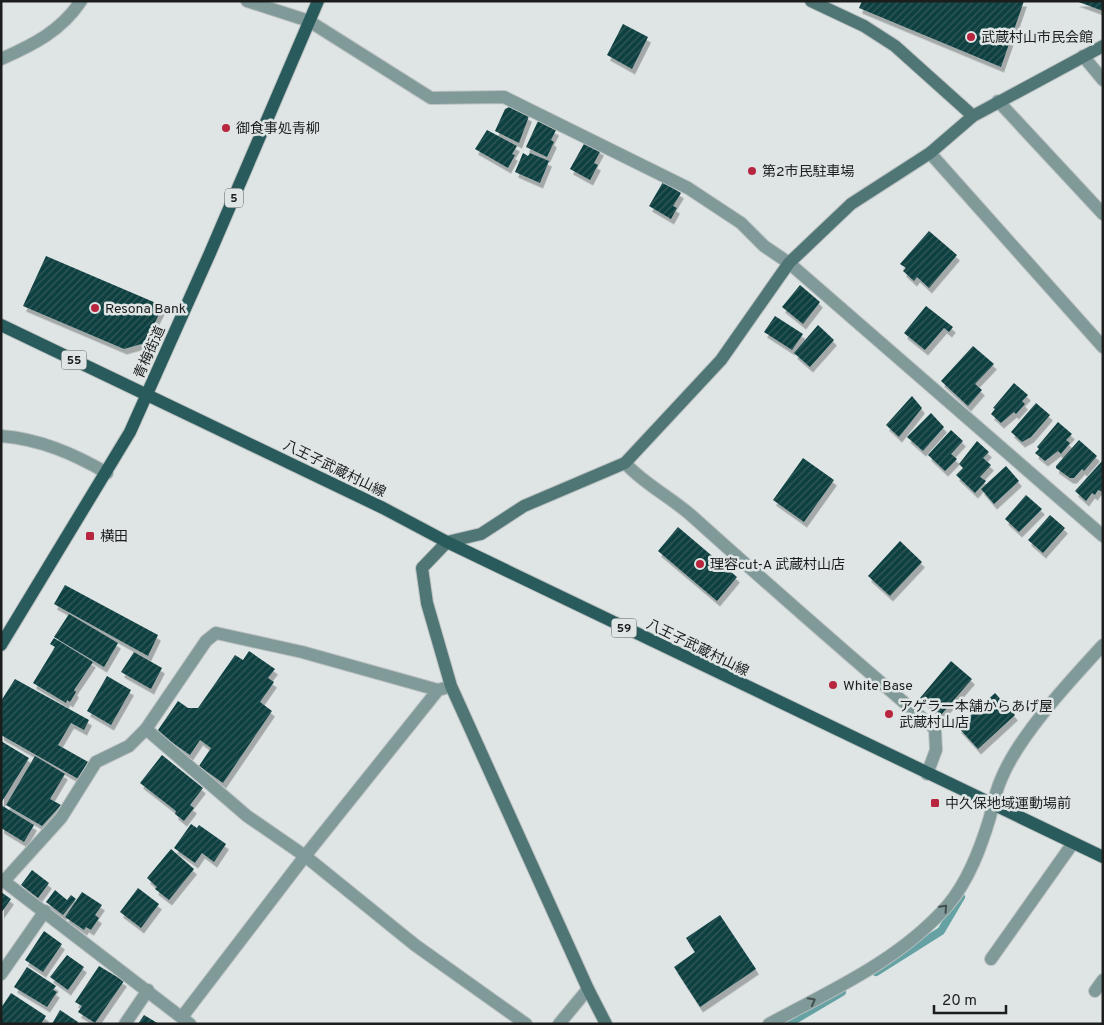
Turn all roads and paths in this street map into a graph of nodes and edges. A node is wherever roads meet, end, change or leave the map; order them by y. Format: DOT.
graph roads {
  1 [pos="81,1"];
  2 [pos="247,1"];
  3 [pos="318,1"];
  4 [pos="811,1"];
  5 [pos="309,21"];
  6 [pos="1103,46"];
  7 [pos="1083,56"];
  8 [pos="1,59"];
  9 [pos="1103,80"];
  10 [pos="998,102"];
  11 [pos="973,116"];
  12 [pos="930,153"];
  13 [pos="1103,214"];
  14 [pos="789,263"];
  15 [pos="1,325"];
  16 [pos="1103,347"];
  17 [pos="147,394"];
  18 [pos="1,436"];
  19 [pos="625,464"];
  20 [pos="107,473"];
  21 [pos="1103,536"];
  22 [pos="447,542"];
  23 [pos="1,645"];
  24 [pos="1103,645"];
  25 [pos="451,686"];
  26 [pos="438,690"];
  27 [pos="146,729"];
  28 [pos="927,774"];
  29 [pos="992,805"];
  30 [pos="1073,843"];
  31 [pos="304,856"];
  32 [pos="1103,857"];
  33 [pos="3,880"];
  34 [pos="44,911"];
  35 [pos="991,959"];
  36 [pos="1,974"];
  37 [pos="1103,980"];
  38 [pos="588,988"];
  39 [pos="148,990"];
  40 [pos="1094,991"];
  41 [pos="186,1020"];
  42 [pos="125,1024"];
  43 [pos="526,1024"];
  44 [pos="559,1024"];
  45 [pos="606,1024"];
  46 [pos="769,1024"];
  1 -- 8 [label="street"];
  2 -- 5 [label="street"];
  3 -- 5 [label="main road, 青梅街道 / 5"];
  4 -- 11 [label="street"];
  5 -- 14 [label="street"];
  5 -- 17 [label="main road, 青梅街道 / 5"];
  6 -- 7 [label="street"];
  7 -- 9 [label="street"];
  7 -- 10 [label="street"];
  10 -- 11 [label="street"];
  10 -- 13 [label="street"];
  11 -- 12 [label="street"];
  12 -- 14 [label="street"];
  12 -- 16 [label="street"];
  14 -- 19 [label="street"];
  14 -- 21 [label="street"];
  15 -- 17 [label="main road, 55"];
  17 -- 20 [label="main road, 青梅街道 / 5"];
  17 -- 22 [label="main road, 八王子武蔵村山線 / 59"];
  18 -- 20 [label="street"];
  19 -- 22 [label="street"];
  19 -- 28 [label="street"];
  20 -- 23 [label="main road, 青梅街道 / 5"];
  22 -- 25 [label="street"];
  22 -- 28 [label="main road, 八王子武蔵村山線 / 59"];
  24 -- 29 [label="street"];
  25 -- 26 [label="street"];
  25 -- 38 [label="street"];
  26 -- 27 [label="street"];
  26 -- 31 [label="street"];
  27 -- 31 [label="street"];
  27 -- 33 [label="street"];
  28 -- 29 [label="main road, 八王子武蔵村山線 / 59"];
  29 -- 30 [label="main road, 八王子武蔵村山線 / 59"];
  46 -- 29 [label="street, one-way"];
  30 -- 32 [label="main road, 八王子武蔵村山線 / 59"];
  30 -- 35 [label="street"];
  31 -- 41 [label="street"];
  31 -- 43 [label="street"];
  33 -- 34 [label="street"];
  34 -- 36 [label="street"];
  34 -- 39 [label="street"];
  37 -- 40 [label="street"];
  38 -- 44 [label="street"];
  38 -- 45 [label="street"];
  39 -- 41 [label="street"];
  39 -- 42 [label="street"];
}
